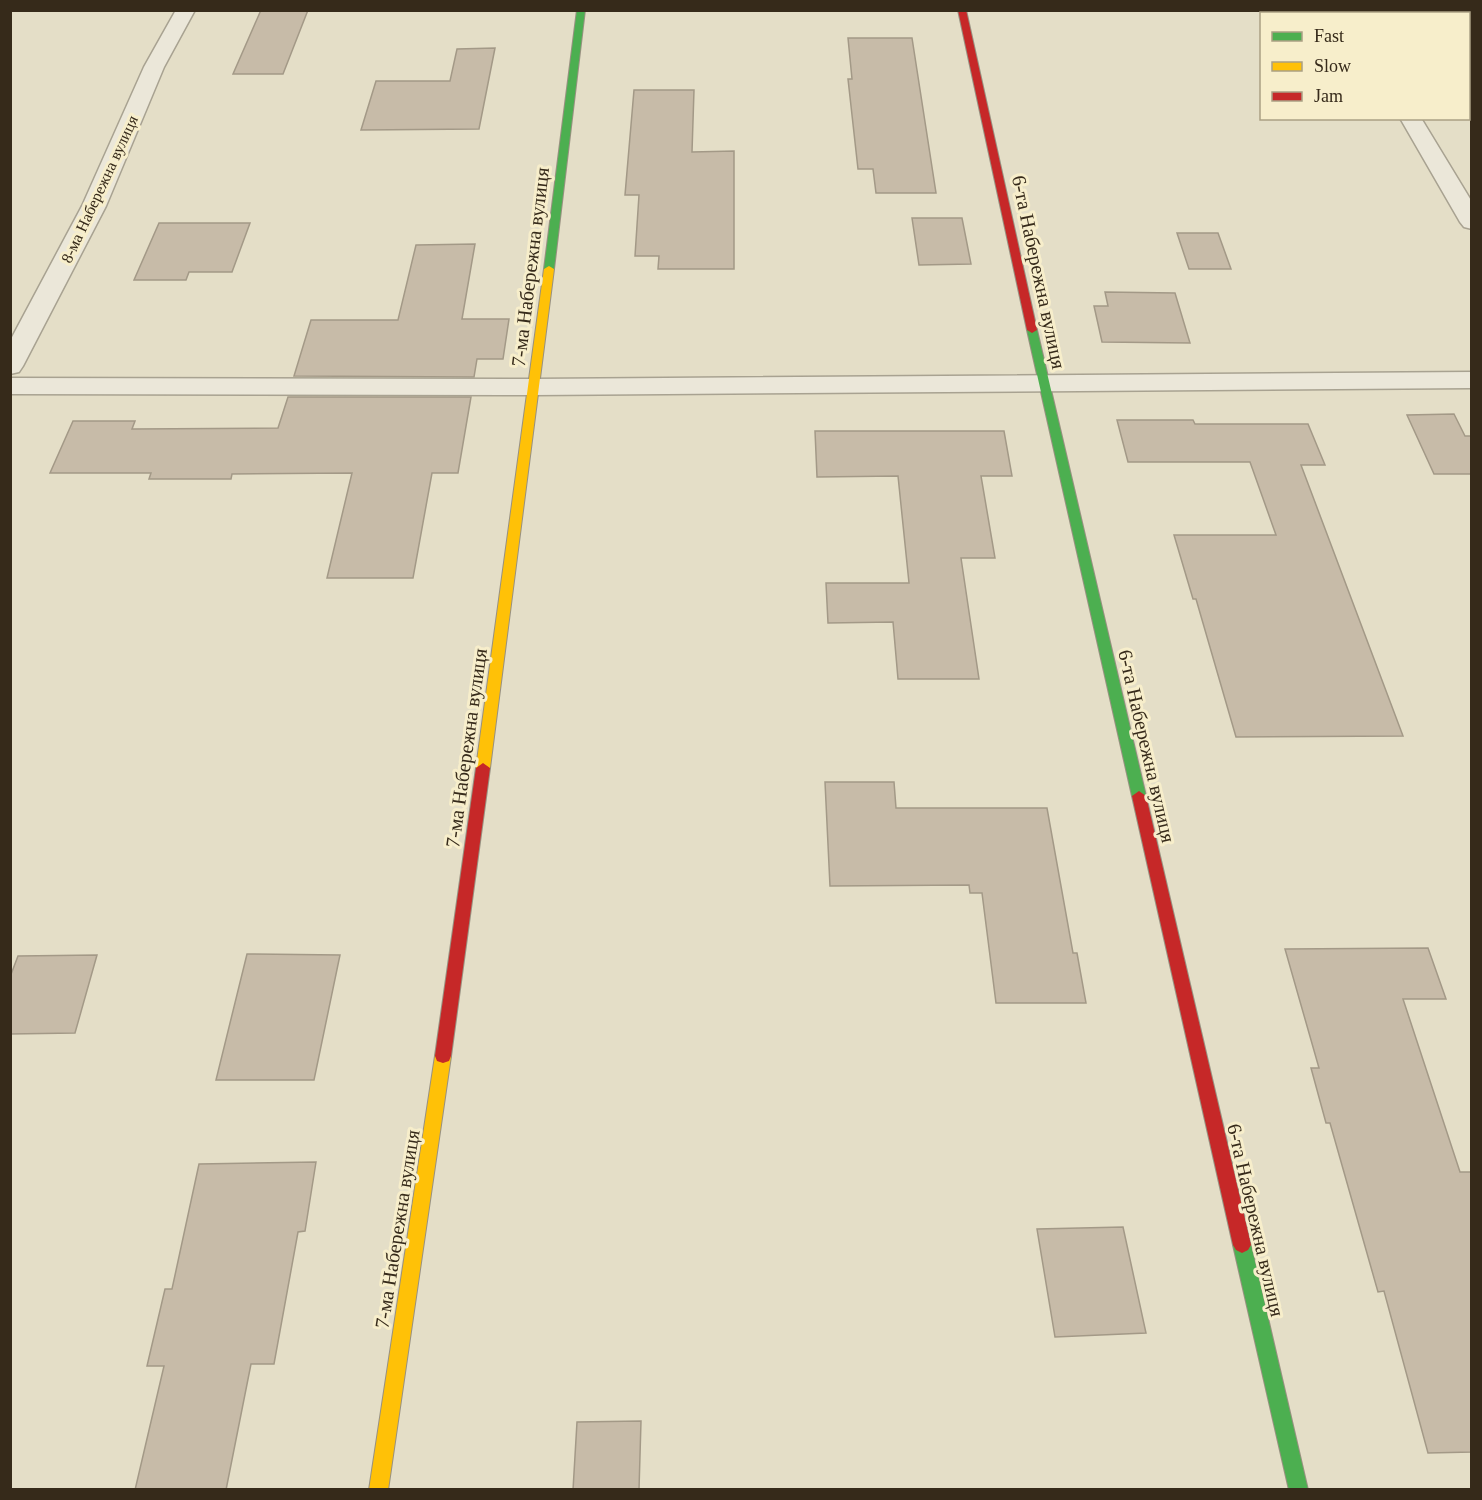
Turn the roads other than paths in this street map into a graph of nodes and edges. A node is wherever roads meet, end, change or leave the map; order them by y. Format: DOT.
graph roads {
  1 [pos="186,10"];
  2 [pos="581,10"];
  3 [pos="962,10"];
  4 [pos="1411,120"];
  5 [pos="1472,222"];
  6 [pos="10,366"];
  7 [pos="1472,380"];
  8 [pos="1043,382"];
  9 [pos="10,386"];
  10 [pos="535,387"];
  11 [pos="378,1490"];
  12 [pos="1299,1490"];
  1 -- 6 [label="street, 8-ма Набережна вулиця"];
  2 -- 10 [label="street, 7-ма Набережна вулиця"];
  3 -- 8 [label="street, 6-та Набережна вулиця"];
  4 -- 5 [label="street"];
  7 -- 8 [label="street"];
  8 -- 10 [label="street"];
  8 -- 12 [label="street, 6-та Набережна вулиця"];
  9 -- 10 [label="street"];
  10 -- 11 [label="street, 7-ма Набережна вулиця"];
}
